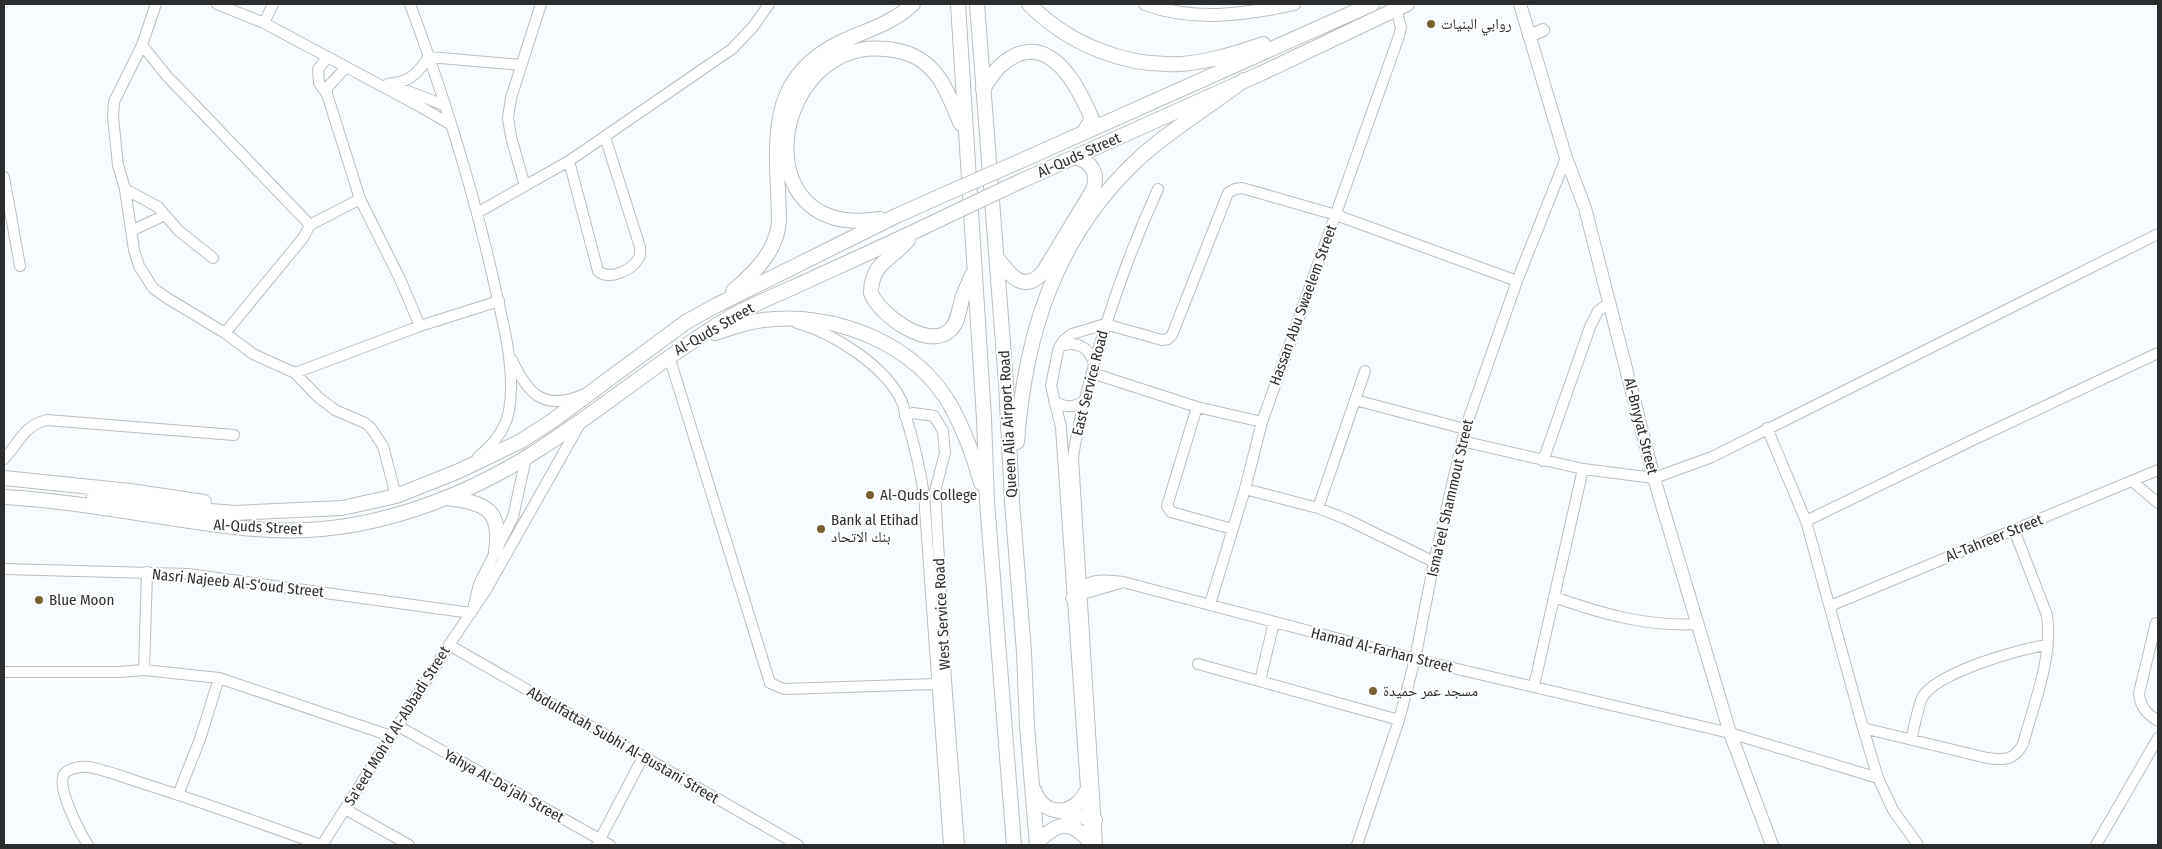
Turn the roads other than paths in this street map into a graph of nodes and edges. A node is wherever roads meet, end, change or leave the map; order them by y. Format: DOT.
graph roads {
  1 [pos="156,4"];
  2 [pos="217,4"];
  3 [pos="273,4"];
  4 [pos="410,4"];
  5 [pos="541,4"];
  6 [pos="769,4"];
  7 [pos="913,4"];
  8 [pos="958,4"];
  9 [pos="977,4"];
  10 [pos="1029,4"];
  11 [pos="1145,4"];
  12 [pos="1294,4"];
  13 [pos="1372,4"];
  14 [pos="1520,4"];
  15 [pos="1402,6"];
  16 [pos="264,23"];
  17 [pos="1543,30"];
  18 [pos="1305,34"];
  19 [pos="1529,36"];
  20 [pos="142,45"];
  21 [pos="328,57"];
  22 [pos="429,57"];
  23 [pos="521,65"];
  24 [pos="346,67"];
  25 [pos="372,80"];
  26 [pos="1244,80"];
  27 [pos="388,84"];
  28 [pos="982,88"];
  29 [pos="327,94"];
  30 [pos="444,105"];
  31 [pos="450,124"];
  32 [pos="964,131"];
  33 [pos="1084,132"];
  34 [pos="605,137"];
  35 [pos="1074,157"];
  36 [pos="1566,158"];
  37 [pos="569,161"];
  38 [pos="4,177"];
  39 [pos="525,186"];
  40 [pos="125,189"];
  41 [pos="1158,189"];
  42 [pos="360,199"];
  43 [pos="477,213"];
  44 [pos="165,215"];
  45 [pos="1336,215"];
  46 [pos="896,216"];
  47 [pos="310,225"];
  48 [pos="131,231"];
  49 [pos="909,234"];
  50 [pos="2158,234"];
  51 [pos="213,258"];
  52 [pos="997,258"];
  53 [pos="20,266"];
  54 [pos="974,272"];
  55 [pos="1518,281"];
  56 [pos="498,301"];
  57 [pos="1609,303"];
  58 [pos="715,306"];
  59 [pos="778,318"];
  60 [pos="1106,324"];
  61 [pos="420,326"];
  62 [pos="225,333"];
  63 [pos="691,341"];
  64 [pos="1060,346"];
  65 [pos="2158,353"];
  66 [pos="509,354"];
  67 [pos="669,356"];
  68 [pos="1093,369"];
  69 [pos="1365,371"];
  70 [pos="295,373"];
  71 [pos="596,389"];
  72 [pos="1355,400"];
  73 [pos="1054,401"];
  74 [pos="1084,401"];
  75 [pos="1197,407"];
  76 [pos="906,416"];
  77 [pos="582,420"];
  78 [pos="1262,422"];
  79 [pos="1768,428"];
  80 [pos="1465,429"];
  81 [pos="234,435"];
  82 [pos="1462,441"];
  83 [pos="521,442"];
  84 [pos="526,458"];
  85 [pos="4,459"];
  86 [pos="1543,461"];
  87 [pos="1583,470"];
  88 [pos="2158,470"];
  89 [pos="459,471"];
  90 [pos="4,478"];
  91 [pos="1654,478"];
  92 [pos="2132,481"];
  93 [pos="4,488"];
  94 [pos="1245,489"];
  95 [pos="396,496"];
  96 [pos="4,497"];
  97 [pos="446,498"];
  98 [pos="987,502"];
  99 [pos="1012,502"];
  100 [pos="2158,503"];
  101 [pos="1318,508"];
  102 [pos="319,509"];
  103 [pos="235,513"];
  104 [pos="1806,521"];
  105 [pos="322,529"];
  106 [pos="1232,529"];
  107 [pos="2014,530"];
  108 [pos="496,552"];
  109 [pos="934,560"];
  110 [pos="1434,562"];
  111 [pos="4,569"];
  112 [pos="147,572"];
  113 [pos="1078,593"];
  114 [pos="1554,597"];
  115 [pos="1210,604"];
  116 [pos="1830,606"];
  117 [pos="472,610"];
  118 [pos="1274,622"];
  119 [pos="2156,623"];
  120 [pos="1698,624"];
  121 [pos="449,644"];
  122 [pos="2048,645"];
  123 [pos="1415,660"];
  124 [pos="1198,664"];
  125 [pos="144,670"];
  126 [pos="4,672"];
  127 [pos="219,678"];
  128 [pos="1260,682"];
  129 [pos="936,684"];
  130 [pos="1534,686"];
  131 [pos="1399,720"];
  132 [pos="2158,721"];
  133 [pos="398,726"];
  134 [pos="1863,728"];
  135 [pos="1730,734"];
  136 [pos="391,736"];
  137 [pos="2158,738"];
  138 [pos="1912,739"];
  139 [pos="643,757"];
  140 [pos="1878,778"];
  141 [pos="1032,785"];
  142 [pos="1086,792"];
  143 [pos="178,795"];
  144 [pos="345,809"];
  145 [pos="1059,811"];
  146 [pos="1092,819"];
  147 [pos="598,843"];
  148 [pos="1037,844"];
  149 [pos="1092,844"];
  150 [pos="88,845"];
  151 [pos="321,845"];
  152 [pos="409,845"];
  153 [pos="610,845"];
  154 [pos="798,845"];
  155 [pos="949,845"];
  156 [pos="959,845"];
  157 [pos="1014,845"];
  158 [pos="1357,845"];
  159 [pos="1772,845"];
  160 [pos="1918,845"];
  161 [pos="2096,845"];
  1 -- 20 [label="street"];
  2 -- 16 [label="street"];
  3 -- 16 [label="street"];
  4 -- 22 [label="street"];
  5 -- 23 [label="street"];
  6 -- 34 [label="street"];
  7 -- 58 [label="highway"];
  8 -- 32 [label="highway, Queen Alia Airport Road"];
  9 -- 28 [label="highway, Queen Alia Airport Road"];
  10 -- 18 [label="highway"];
  11 -- 12 [label="main road"];
  13 -- 18 [label="highway, Al-Quds Street"];
  14 -- 19 [label="main road, Al-Bnyyat Street"];
  15 -- 26 [label="highway, Al-Quds Street"];
  15 -- 45 [label="street, Hassan Abu Swaelem Street"];
  16 -- 21 [label="street"];
  17 -- 19 [label="main road"];
  18 -- 33 [label="highway, Al-Quds Street"];
  19 -- 36 [label="main road, Al-Bnyyat Street"];
  20 -- 40 [label="street"];
  20 -- 47 [label="street"];
  21 -- 24 [label="street"];
  21 -- 29 [label="street"];
  22 -- 23 [label="street"];
  22 -- 27 [label="street"];
  22 -- 30 [label="street"];
  23 -- 39 [label="street"];
  24 -- 25 [label="street"];
  24 -- 29 [label="street"];
  25 -- 27 [label="street"];
  25 -- 31 [label="street"];
  26 -- 35 [label="highway, Al-Quds Street"];
  26 -- 99 [label="highway"];
  27 -- 30 [label="street"];
  28 -- 33 [label="highway"];
  28 -- 52 [label="highway, Queen Alia Airport Road"];
  29 -- 42 [label="street"];
  30 -- 31 [label="street"];
  31 -- 43 [label="street"];
  32 -- 46 [label="highway"];
  32 -- 54 [label="highway, Queen Alia Airport Road"];
  33 -- 46 [label="highway, Al-Quds Street, bridge"];
  34 -- 37 [label="street"];
  34 -- 37 [label="street"];
  35 -- 49 [label="highway, Al-Quds Street, bridge"];
  35 -- 52 [label="highway"];
  36 -- 55 [label="street, Isma'eel Shammout Street"];
  36 -- 57 [label="main road, Al-Bnyyat Street"];
  37 -- 39 [label="street"];
  38 -- 53 [label="street"];
  39 -- 43 [label="street"];
  40 -- 44 [label="street"];
  40 -- 48 [label="street"];
  41 -- 60 [label="street"];
  42 -- 47 [label="street"];
  42 -- 61 [label="street"];
  43 -- 56 [label="street"];
  44 -- 48 [label="street"];
  44 -- 51 [label="street"];
  45 -- 55 [label="street"];
  45 -- 60 [label="street"];
  45 -- 78 [label="street, Hassan Abu Swaelem Street"];
  46 -- 58 [label="highway, Al-Quds Street"];
  47 -- 62 [label="street"];
  48 -- 62 [label="street"];
  49 -- 54 [label="highway"];
  49 -- 63 [label="highway, Al-Quds Street"];
  50 -- 79 [label="street"];
  52 -- 99 [label="highway, Queen Alia Airport Road"];
  54 -- 98 [label="highway, Queen Alia Airport Road"];
  55 -- 80 [label="street, Isma'eel Shammout Street"];
  56 -- 61 [label="street"];
  56 -- 66 [label="street"];
  57 -- 86 [label="street"];
  57 -- 91 [label="main road, Al-Bnyyat Street"];
  58 -- 71 [label="highway, Al-Quds Street"];
  59 -- 63 [label="highway"];
  59 -- 76 [label="street, West Service Road"];
  59 -- 98 [label="highway"];
  60 -- 64 [label="street, East Service Road"];
  60 -- 68 [label="street, East Service Road"];
  61 -- 70 [label="street"];
  62 -- 70 [label="street"];
  63 -- 67 [label="highway, Al-Quds Street"];
  64 -- 68 [label="street"];
  64 -- 73 [label="street, East Service Road"];
  65 -- 104 [label="street"];
  66 -- 71 [label="street"];
  66 -- 89 [label="street"];
  67 -- 77 [label="highway, Al-Quds Street"];
  67 -- 129 [label="street"];
  68 -- 74 [label="street, East Service Road"];
  68 -- 75 [label="street"];
  69 -- 72 [label="street"];
  70 -- 95 [label="street"];
  71 -- 83 [label="highway, Al-Quds Street"];
  72 -- 80 [label="street"];
  72 -- 101 [label="street"];
  73 -- 74 [label="street"];
  73 -- 113 [label="street, East Service Road"];
  74 -- 113 [label="street, East Service Road"];
  75 -- 78 [label="street"];
  75 -- 106 [label="street"];
  76 -- 109 [label="street, West Service Road"];
  76 -- 109 [label="street, West Service Road"];
  77 -- 84 [label="highway, Al-Quds Street"];
  77 -- 117 [label="street, Sa'eed Moh'd Al-Abbadi Street"];
  78 -- 94 [label="street, Hassan Abu Swaelem Street"];
  79 -- 91 [label="street"];
  79 -- 104 [label="street"];
  80 -- 82 [label="street, Isma'eel Shammout Street"];
  81 -- 85 [label="street"];
  82 -- 86 [label="street"];
  82 -- 110 [label="street, Isma'eel Shammout Street"];
  83 -- 84 [label="highway"];
  83 -- 89 [label="highway, Al-Quds Street"];
  84 -- 97 [label="highway, Al-Quds Street"];
  84 -- 108 [label="street, Sa'eed Moh'd Al-Abbadi Street"];
  86 -- 87 [label="street"];
  87 -- 91 [label="street"];
  87 -- 114 [label="street"];
  88 -- 92 [label="street, Al-Tahreer Street"];
  89 -- 95 [label="highway, Al-Quds Street"];
  90 -- 103 [label="highway"];
  91 -- 120 [label="main road, Al-Bnyyat Street"];
  92 -- 100 [label="street"];
  92 -- 107 [label="street, Al-Tahreer Street"];
  93 -- 103 [label="highway, Al-Quds Street"];
  94 -- 101 [label="street"];
  94 -- 106 [label="street, Hassan Abu Swaelem Street"];
  95 -- 102 [label="highway, Al-Quds Street"];
  96 -- 105 [label="highway, Al-Quds Street"];
  97 -- 105 [label="highway, Al-Quds Street"];
  97 -- 108 [label="highway"];
  98 -- 157 [label="highway, Queen Alia Airport Road"];
  99 -- 141 [label="highway, Queen Alia Airport Road"];
  101 -- 110 [label="street"];
  102 -- 103 [label="highway, Al-Quds Street"];
  102 -- 105 [label="highway"];
  104 -- 116 [label="street"];
  106 -- 115 [label="street, Hassan Abu Swaelem Street"];
  107 -- 116 [label="street, Al-Tahreer Street"];
  107 -- 122 [label="street"];
  108 -- 117 [label="street, Sa'eed Moh'd Al-Abbadi Street"];
  109 -- 129 [label="street, West Service Road"];
  109 -- 156 [label="street, West Service Road"];
  110 -- 123 [label="street, Isma'eel Shammout Street"];
  111 -- 112 [label="street, Nasri Najeeb Al-S‘oud Street"];
  112 -- 117 [label="street, Nasri Najeeb Al-S‘oud Street"];
  112 -- 125 [label="street"];
  113 -- 115 [label="street, Hamad Al-Farhan Street"];
  113 -- 142 [label="street, East Service Road"];
  113 -- 146 [label="street, East Service Road"];
  114 -- 120 [label="street"];
  114 -- 130 [label="street"];
  115 -- 118 [label="street, Hamad Al-Farhan Street"];
  116 -- 134 [label="street"];
  117 -- 121 [label="street, Sa'eed Moh'd Al-Abbadi Street"];
  118 -- 123 [label="street, Hamad Al-Farhan Street"];
  118 -- 128 [label="street"];
  119 -- 132 [label="street"];
  120 -- 135 [label="main road, Al-Bnyyat Street"];
  121 -- 133 [label="street, Sa'eed Moh'd Al-Abbadi Street"];
  121 -- 139 [label="street, Abdulfattah Subhi Al-Bustani Street"];
  122 -- 138 [label="street"];
  122 -- 138 [label="street"];
  123 -- 130 [label="street, Hamad Al-Farhan Street"];
  123 -- 131 [label="street, Isma'eel Shammout Street"];
  124 -- 128 [label="street"];
  125 -- 126 [label="street"];
  125 -- 127 [label="street"];
  127 -- 136 [label="street"];
  127 -- 143 [label="street"];
  128 -- 131 [label="street"];
  129 -- 155 [label="street, West Service Road"];
  130 -- 135 [label="street, Hamad Al-Farhan Street"];
  131 -- 158 [label="street, Isma'eel Shammout Street"];
  133 -- 136 [label="street, Sa'eed Moh'd Al-Abbadi Street"];
  133 -- 147 [label="street, Yahya Al-Da‘jah Street"];
  134 -- 138 [label="street"];
  134 -- 140 [label="street"];
  135 -- 140 [label="street, Hamad Al-Farhan Street"];
  135 -- 159 [label="main road, Al-Bnyyat Street"];
  136 -- 144 [label="street, Sa'eed Moh'd Al-Abbadi Street"];
  137 -- 161 [label="street"];
  139 -- 147 [label="street"];
  139 -- 154 [label="street, Abdulfattah Subhi Al-Bustani Street"];
  140 -- 160 [label="street"];
  141 -- 145 [label="highway"];
  141 -- 148 [label="highway, Queen Alia Airport Road"];
  142 -- 145 [label="highway"];
  142 -- 146 [label="street, East Service Road"];
  143 -- 150 [label="street"];
  143 -- 151 [label="street"];
  144 -- 151 [label="street, Sa'eed Moh'd Al-Abbadi Street"];
  144 -- 152 [label="street"];
  145 -- 146 [label="highway"];
  146 -- 149 [label="street, East Service Road"];
  147 -- 153 [label="street, Yahya Al-Da‘jah Street"];
  148 -- 149 [label="highway"];
}
